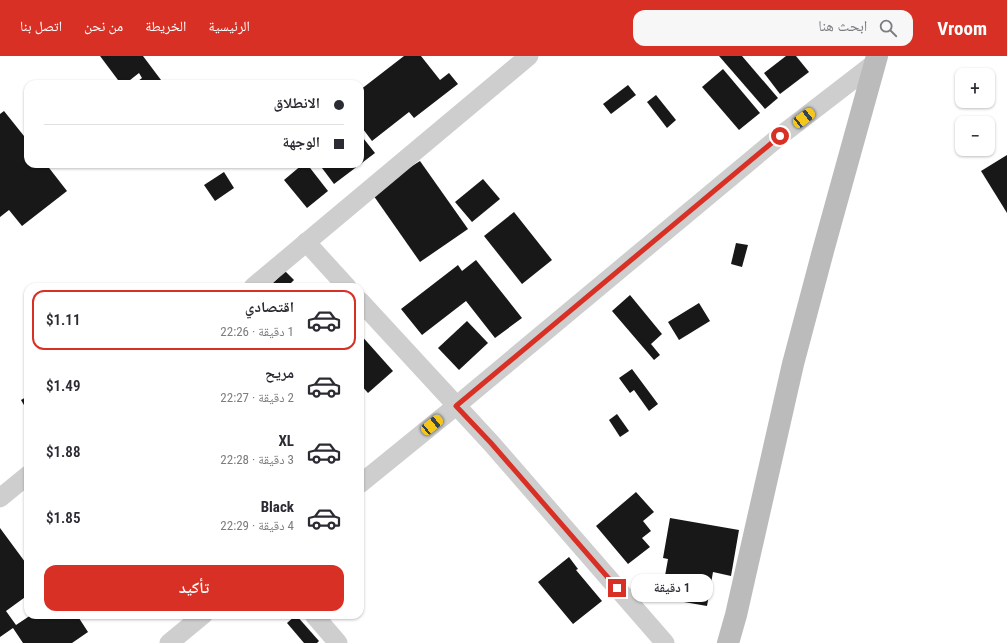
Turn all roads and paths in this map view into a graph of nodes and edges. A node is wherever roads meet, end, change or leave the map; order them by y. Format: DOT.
graph roads {
  1 [pos="529,56"];
  2 [pos="877,59"];
  3 [pos="306,242"];
  4 [pos="258,283"];
  5 [pos="343,283"];
  6 [pos="364,305"];
  7 [pos="456,406"];
  8 [pos="24,478"];
  9 [pos="364,481"];
  10 [pos="0,498"];
  11 [pos="198,619"];
  12 [pos="317,619"];
  13 [pos="169,643"];
  14 [pos="338,643"];
  15 [pos="665,643"];
  16 [pos="728,643"];
  1 -- 3 [label="street"];
  2 -- 7 [label="street"];
  2 -- 16 [label="street"];
  3 -- 4 [label="street"];
  3 -- 5 [label="street"];
  6 -- 7 [label="street"];
  7 -- 9 [label="street"];
  7 -- 15 [label="street"];
  8 -- 10 [label="street"];
  11 -- 13 [label="street"];
  12 -- 14 [label="street"];
}
